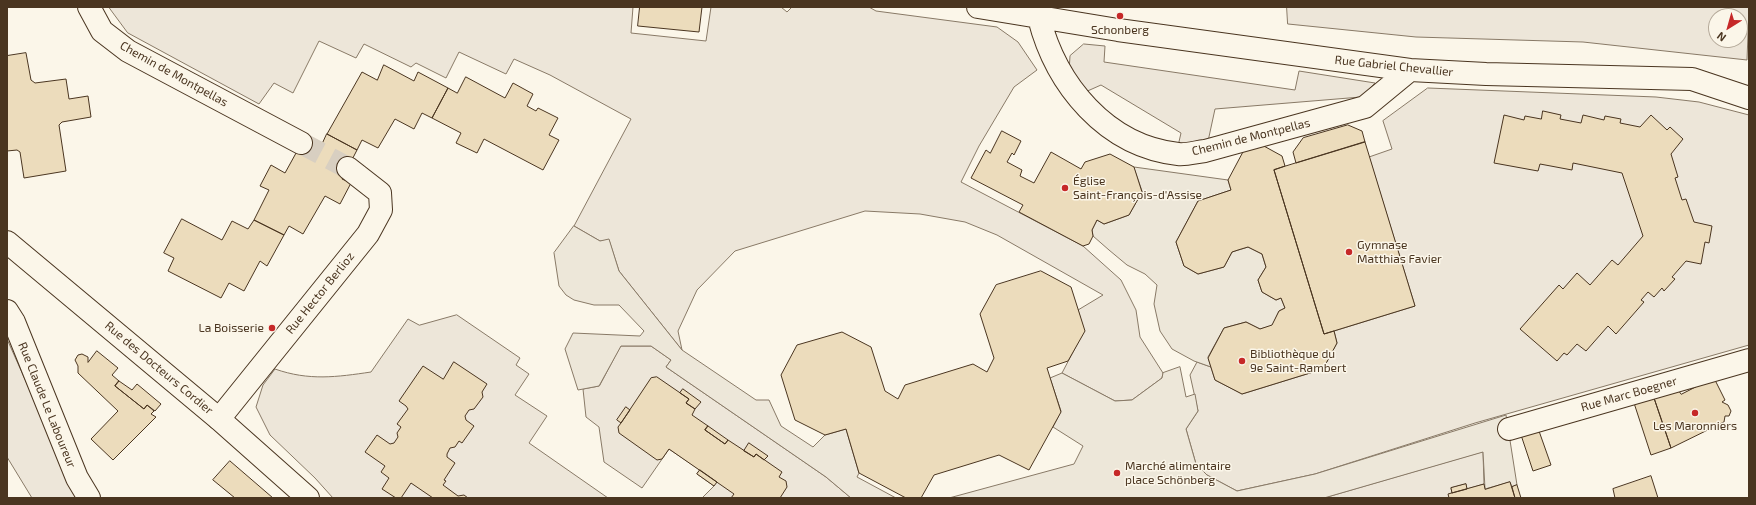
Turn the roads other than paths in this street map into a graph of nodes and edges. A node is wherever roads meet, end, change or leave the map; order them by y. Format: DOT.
graph roads {
  1 [pos="89,7"];
  2 [pos="978,7"];
  3 [pos="1039,18"];
  4 [pos="1410,70"];
  5 [pos="1749,98"];
  6 [pos="301,143"];
  7 [pos="348,168"];
  8 [pos="7,242"];
  9 [pos="7,311"];
  10 [pos="1749,360"];
  11 [pos="219,419"];
  12 [pos="1508,429"];
  13 [pos="89,498"];
  14 [pos="308,498"];
  1 -- 6 [label="street, Chemin de Montpellas"];
  2 -- 3 [label="street"];
  3 -- 4 [label="street, Rue Gabriel Chevallier"];
  3 -- 4 [label="street, Chemin de Montpellas"];
  4 -- 5 [label="street, Rue Gabriel Chevallier"];
  7 -- 11 [label="street, Rue Hector Berlioz"];
  8 -- 11 [label="street, Rue des Docteurs Cordier"];
  9 -- 13 [label="street, Rue Claude Le Laboureur"];
  10 -- 12 [label="street, Rue Marc Boegner"];
  11 -- 14 [label="street, Rue des Docteurs Cordier"];
}
